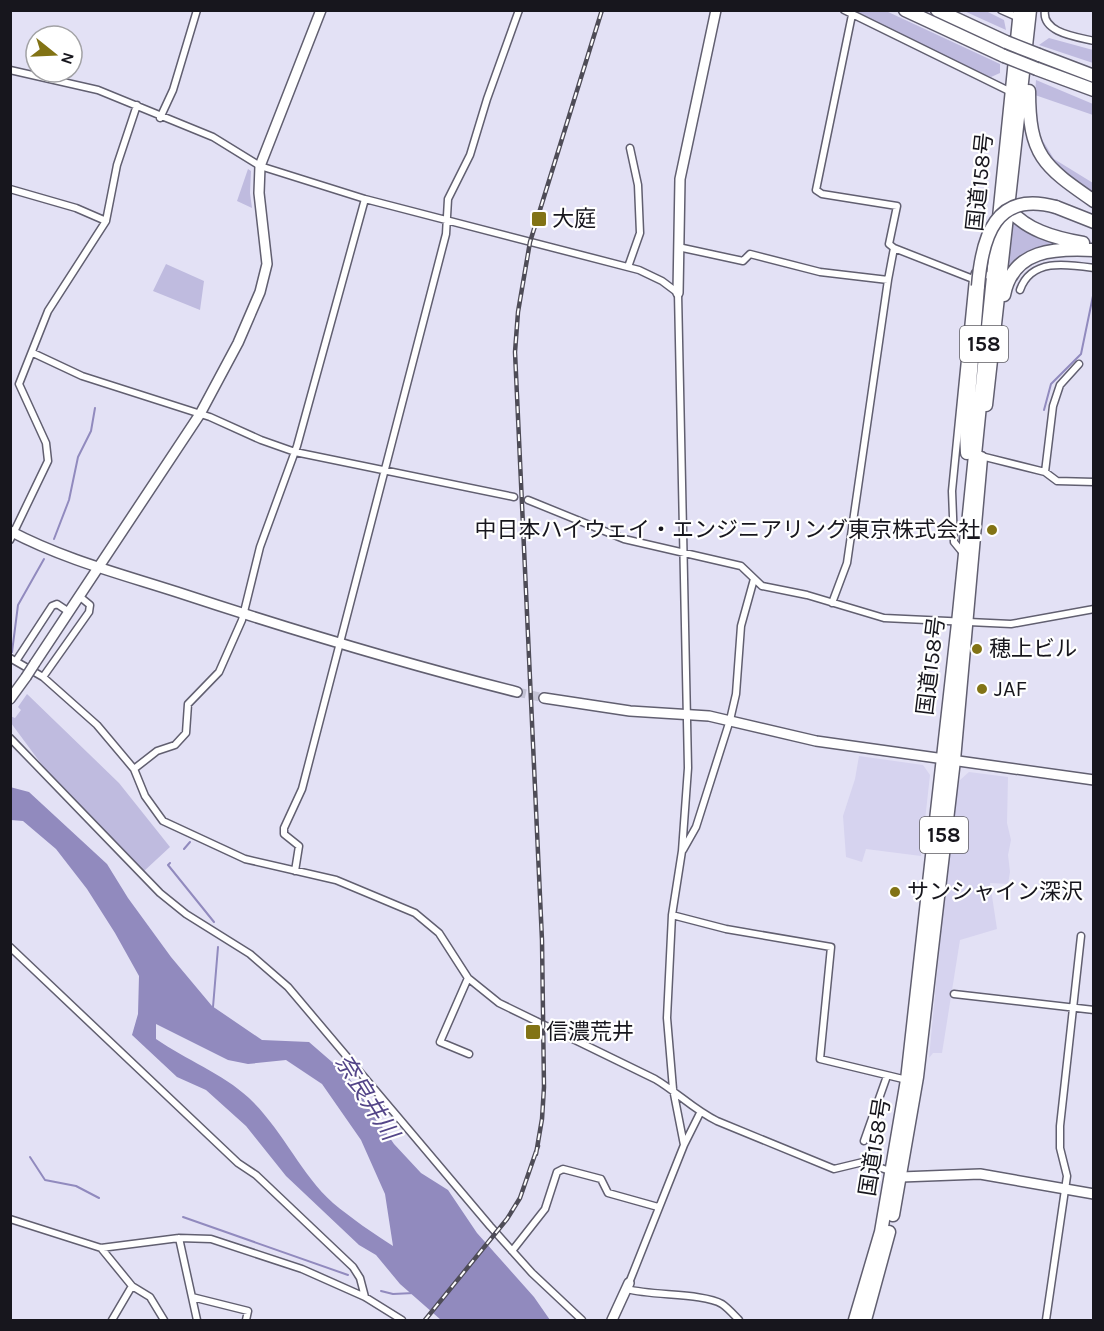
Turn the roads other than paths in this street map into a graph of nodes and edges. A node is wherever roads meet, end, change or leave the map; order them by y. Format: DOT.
graph roads {
  1 [pos="197,10"];
  2 [pos="321,10"];
  3 [pos="519,10"];
  4 [pos="716,10"];
  5 [pos="905,10"];
  6 [pos="937,10"];
  7 [pos="1001,10"];
  8 [pos="1045,10"];
  9 [pos="849,12"];
  10 [pos="1025,14"];
  11 [pos="1094,41"];
  12 [pos="1039,55"];
  13 [pos="10,70"];
  14 [pos="1094,71"];
  15 [pos="1094,76"];
  16 [pos="1094,90"];
  17 [pos="1011,92"];
  18 [pos="137,105"];
  19 [pos="160,118"];
  20 [pos="630,148"];
  21 [pos="260,166"];
  22 [pos="10,189"];
  23 [pos="1000,195"];
  24 [pos="365,199"];
  25 [pos="1094,201"];
  26 [pos="1008,208"];
  27 [pos="446,220"];
  28 [pos="106,221"];
  29 [pos="1094,222"];
  30 [pos="1094,244"];
  31 [pos="678,247"];
  32 [pos="894,248"];
  33 [pos="1094,250"];
  34 [pos="628,267"];
  35 [pos="1094,268"];
  36 [pos="991,276"];
  37 [pos="888,280"];
  38 [pos="975,282"];
  39 [pos="1020,290"];
  40 [pos="678,293"];
  41 [pos="993,345"];
  42 [pos="33,352"];
  43 [pos="1079,364"];
  44 [pos="10,381"];
  45 [pos="19,384"];
  46 [pos="200,414"];
  47 [pos="295,452"];
  48 [pos="981,456"];
  49 [pos="384,470"];
  50 [pos="1044,472"];
  51 [pos="1094,482"];
  52 [pos="969,493"];
  53 [pos="514,497"];
  54 [pos="528,500"];
  55 [pos="12,535"];
  56 [pos="682,552"];
  57 [pos="964,553"];
  58 [pos="99,567"];
  59 [pos="754,579"];
  60 [pos="79,596"];
  61 [pos="832,603"];
  62 [pos="1094,609"];
  63 [pos="69,612"];
  64 [pos="243,614"];
  65 [pos="962,623"];
  66 [pos="339,644"];
  67 [pos="14,659"];
  68 [pos="43,677"];
  69 [pos="517,692"];
  70 [pos="544,698"];
  71 [pos="10,699"];
  72 [pos="688,715"];
  73 [pos="730,720"];
  74 [pos="10,738"];
  75 [pos="948,759"];
  76 [pos="134,770"];
  77 [pos="1094,780"];
  78 [pos="682,851"];
  79 [pos="295,871"];
  80 [pos="672,915"];
  81 [pos="1081,936"];
  82 [pos="10,947"];
  83 [pos="468,978"];
  84 [pos="954,994"];
  85 [pos="1073,1008"];
  86 [pos="1094,1010"];
  87 [pos="469,1054"];
  88 [pos="887,1076"];
  89 [pos="907,1080"];
  90 [pos="673,1089"];
  91 [pos="700,1113"];
  92 [pos="864,1141"];
  93 [pos="684,1145"];
  94 [pos="897,1174"];
  95 [pos="1063,1191"];
  96 [pos="1094,1194"];
  97 [pos="658,1207"];
  98 [pos="10,1219"];
  99 [pos="178,1238"];
  100 [pos="101,1248"];
  101 [pos="512,1251"];
  102 [pos="132,1286"];
  103 [pos="628,1286"];
  104 [pos="192,1297"];
  105 [pos="365,1297"];
  106 [pos="112,1320"];
  107 [pos="164,1320"];
  108 [pos="197,1320"];
  109 [pos="246,1320"];
  110 [pos="402,1320"];
  111 [pos="582,1320"];
  112 [pos="612,1320"];
  113 [pos="739,1320"];
  114 [pos="855,1320"];
  115 [pos="865,1320"];
  116 [pos="1046,1320"];
  1 -- 19 [label="street"];
  2 -- 21 [label="street"];
  3 -- 27 [label="street"];
  4 -- 31 [label="street"];
  5 -- 16 [label="highway, bridge"];
  6 -- 12 [label="highway, bridge"];
  7 -- 10 [label="street"];
  8 -- 11 [label="street"];
  9 -- 17 [label="street"];
  9 -- 32 [label="street"];
  10 -- 17 [label="highway, 国道158号 / 158"];
  10 -- 25 [label="highway"];
  10 -- 26 [label="highway, 国道158号 / 158"];
  12 -- 14 [label="highway"];
  12 -- 15 [label="highway"];
  13 -- 18 [label="street"];
  17 -- 23 [label="highway, 国道158号 / 158"];
  18 -- 19 [label="street"];
  18 -- 28 [label="street"];
  19 -- 21 [label="street"];
  20 -- 34 [label="street"];
  21 -- 24 [label="street"];
  21 -- 46 [label="street"];
  22 -- 28 [label="street"];
  23 -- 26 [label="highway"];
  23 -- 36 [label="highway, 国道158号 / 158"];
  24 -- 27 [label="street"];
  24 -- 47 [label="street"];
  26 -- 30 [label="highway"];
  26 -- 41 [label="highway, 国道158号 / 158"];
  27 -- 34 [label="street"];
  27 -- 49 [label="street"];
  28 -- 42 [label="street"];
  29 -- 38 [label="highway, bridge"];
  31 -- 37 [label="street"];
  31 -- 40 [label="street"];
  32 -- 37 [label="street"];
  32 -- 38 [label="street"];
  33 -- 41 [label="highway"];
  34 -- 40 [label="street"];
  35 -- 39 [label="street"];
  36 -- 38 [label="street"];
  36 -- 52 [label="highway, 国道158号 / 158"];
  37 -- 61 [label="street"];
  38 -- 52 [label="highway"];
  38 -- 57 [label="street"];
  40 -- 56 [label="street"];
  41 -- 48 [label="highway, 国道158号 / 158"];
  42 -- 45 [label="street"];
  42 -- 46 [label="street"];
  43 -- 50 [label="street"];
  44 -- 45 [label="street"];
  45 -- 55 [label="street"];
  46 -- 47 [label="street"];
  46 -- 58 [label="street"];
  47 -- 49 [label="street"];
  47 -- 64 [label="street"];
  48 -- 50 [label="street"];
  48 -- 65 [label="highway, 国道158号 / 158"];
  49 -- 53 [label="street"];
  49 -- 66 [label="street"];
  50 -- 51 [label="street"];
  52 -- 57 [label="highway, 国道158号 / 158"];
  54 -- 56 [label="street"];
  55 -- 58 [label="street"];
  56 -- 59 [label="street"];
  56 -- 72 [label="street"];
  57 -- 65 [label="highway, 国道158号 / 158"];
  58 -- 60 [label="street"];
  58 -- 64 [label="street"];
  59 -- 61 [label="street"];
  59 -- 73 [label="street"];
  60 -- 63 [label="street"];
  60 -- 68 [label="street"];
  61 -- 65 [label="street"];
  62 -- 65 [label="street"];
  63 -- 67 [label="street"];
  63 -- 71 [label="street, bridge"];
  64 -- 66 [label="street"];
  64 -- 76 [label="street"];
  65 -- 75 [label="highway, 国道158号 / 158"];
  66 -- 69 [label="street"];
  66 -- 79 [label="street"];
  67 -- 68 [label="street"];
  68 -- 76 [label="street"];
  70 -- 72 [label="street"];
  72 -- 73 [label="street"];
  72 -- 78 [label="street"];
  73 -- 75 [label="street"];
  73 -- 78 [label="street"];
  74 -- 101 [label="street"];
  75 -- 77 [label="street"];
  75 -- 89 [label="highway, 国道158号 / 158"];
  75 -- 94 [label="highway, 国道158号 / 158"];
  76 -- 79 [label="street"];
  78 -- 80 [label="street"];
  79 -- 83 [label="street"];
  80 -- 88 [label="street"];
  80 -- 90 [label="street"];
  81 -- 85 [label="street"];
  82 -- 105 [label="street"];
  83 -- 87 [label="street"];
  83 -- 90 [label="street"];
  84 -- 85 [label="street"];
  85 -- 86 [label="street"];
  85 -- 95 [label="street"];
  88 -- 89 [label="street"];
  88 -- 92 [label="street"];
  89 -- 94 [label="highway, 国道158号 / 158"];
  90 -- 91 [label="street"];
  90 -- 93 [label="street"];
  91 -- 93 [label="street"];
  91 -- 94 [label="street"];
  93 -- 97 [label="street"];
  94 -- 95 [label="street"];
  94 -- 114 [label="highway, 国道158号 / 158"];
  94 -- 115 [label="highway, 国道158号 / 158"];
  95 -- 96 [label="street"];
  95 -- 116 [label="street"];
  97 -- 101 [label="street"];
  97 -- 103 [label="street"];
  98 -- 100 [label="street"];
  99 -- 100 [label="street"];
  99 -- 104 [label="street"];
  99 -- 105 [label="street"];
  100 -- 102 [label="street"];
  101 -- 111 [label="street"];
  102 -- 106 [label="street"];
  102 -- 107 [label="street"];
  103 -- 112 [label="street"];
  103 -- 113 [label="street"];
  104 -- 108 [label="street"];
  104 -- 109 [label="street"];
  105 -- 110 [label="street"];
}
